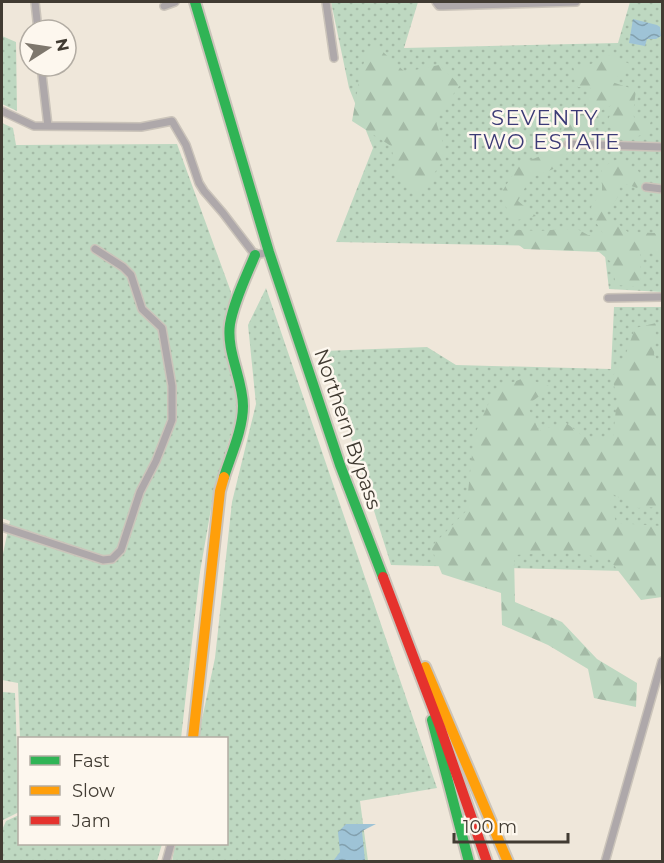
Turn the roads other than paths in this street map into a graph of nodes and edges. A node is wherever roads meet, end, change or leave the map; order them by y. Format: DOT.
graph roads {
  1 [pos="35,2"];
  2 [pos="175,2"];
  3 [pos="195,2"];
  4 [pos="326,2"];
  5 [pos="436,2"];
  6 [pos="576,2"];
  7 [pos="164,6"];
  8 [pos="37,18"];
  9 [pos="334,58"];
  10 [pos="42,78"];
  11 [pos="2,111"];
  12 [pos="48,126"];
  13 [pos="568,144"];
  14 [pos="663,147"];
  15 [pos="646,187"];
  16 [pos="663,189"];
  17 [pos="95,249"];
  18 [pos="269,252"];
  19 [pos="255,255"];
  20 [pos="663,297"];
  21 [pos="608,298"];
  22 [pos="2,527"];
  23 [pos="399,619"];
  24 [pos="663,661"];
  25 [pos="425,688"];
  26 [pos="193,737"];
  27 [pos="170,845"];
  28 [pos="166,861"];
  29 [pos="469,861"];
  30 [pos="487,861"];
  31 [pos="508,861"];
  32 [pos="605,861"];
  1 -- 8 [label="street"];
  2 -- 7 [label="street"];
  3 -- 18 [label="main road, Northern Bypass"];
  4 -- 9 [label="street"];
  5 -- 6 [label="street"];
  10 -- 12 [label="street"];
  11 -- 12 [label="street"];
  12 -- 19 [label="street"];
  13 -- 14 [label="street"];
  15 -- 16 [label="street"];
  17 -- 22 [label="street"];
  18 -- 19 [label="street"];
  18 -- 23 [label="main road, Northern Bypass"];
  19 -- 26 [label="main road"];
  20 -- 21 [label="street"];
  23 -- 25 [label="main road, Northern Bypass"];
  23 -- 31 [label="main road"];
  24 -- 32 [label="street"];
  25 -- 29 [label="main road"];
  25 -- 30 [label="main road, Northern Bypass"];
  27 -- 28 [label="street"];
}
